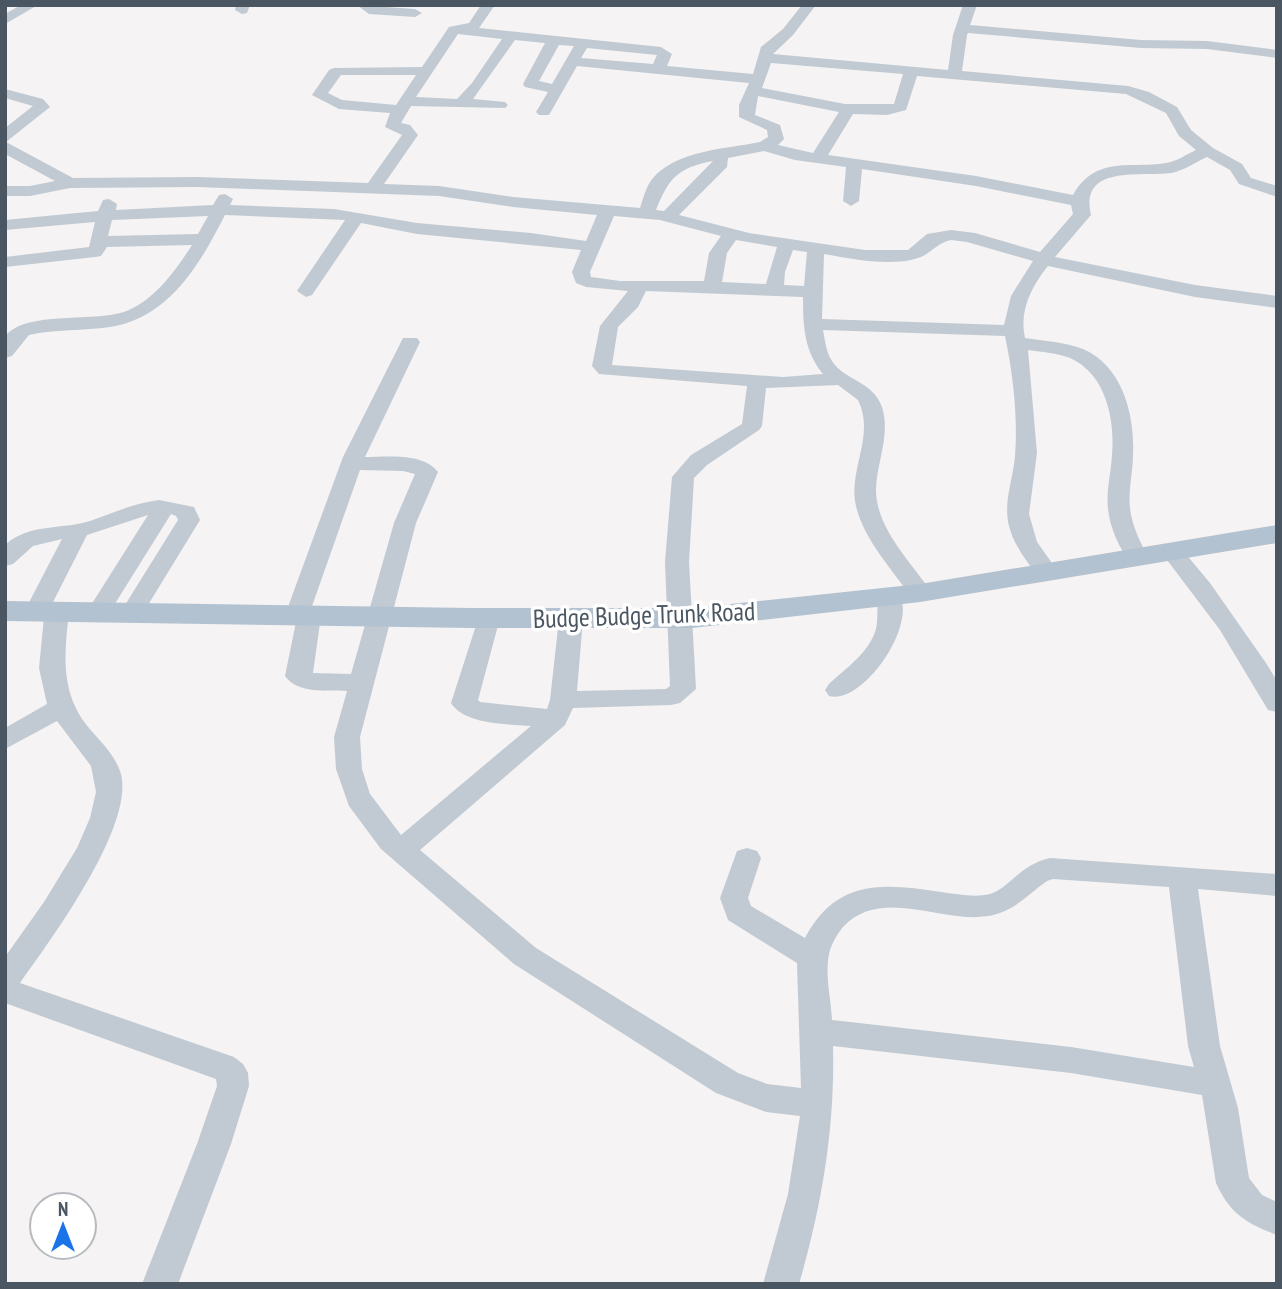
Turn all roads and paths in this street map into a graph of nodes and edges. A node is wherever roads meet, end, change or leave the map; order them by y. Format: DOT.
graph roads {
  1 [pos="30,5"];
  2 [pos="364,5"];
  3 [pos="488,5"];
  4 [pos="809,5"];
  5 [pos="970,5"];
  6 [pos="415,13"];
  7 [pos="5,20"];
  8 [pos="962,27"];
  9 [pos="466,29"];
  10 [pos="511,36"];
  11 [pos="554,40"];
  12 [pos="582,43"];
  13 [pos="1277,54"];
  14 [pos="766,58"];
  15 [pos="573,61"];
  16 [pos="658,69"];
  17 [pos="426,71"];
  18 [pos="911,71"];
  19 [pos="954,75"];
  20 [pos="755,85"];
  21 [pos="555,89"];
  22 [pos="5,93"];
  23 [pos="460,104"];
  24 [pos="404,105"];
  25 [pos="500,105"];
  26 [pos="850,107"];
  27 [pos="544,112"];
  28 [pos="5,138"];
  29 [pos="771,142"];
  30 [pos="5,147"];
  31 [pos="1207,151"];
  32 [pos="823,152"];
  33 [pos="720,155"];
  34 [pos="855,163"];
  35 [pos="70,183"];
  36 [pos="116,183"];
  37 [pos="233,183"];
  38 [pos="373,188"];
  39 [pos="5,191"];
  40 [pos="1277,192"];
  41 [pos="851,201"];
  42 [pos="1079,201"];
  43 [pos="608,209"];
  44 [pos="219,210"];
  45 [pos="646,213"];
  46 [pos="105,215"];
  47 [pos="487,216"];
  48 [pos="356,217"];
  49 [pos="668,217"];
  50 [pos="5,225"];
  51 [pos="732,234"];
  52 [pos="204,239"];
  53 [pos="98,243"];
  54 [pos="787,243"];
  55 [pos="592,247"];
  56 [pos="816,247"];
  57 [pos="1041,260"];
  58 [pos="5,262"];
  59 [pos="639,286"];
  60 [pos="712,287"];
  61 [pos="774,290"];
  62 [pos="306,291"];
  63 [pos="813,292"];
  64 [pos="1277,302"];
  65 [pos="813,324"];
  66 [pos="1015,337"];
  67 [pos="410,342"];
  68 [pos="5,352"];
  69 [pos="842,380"];
  70 [pos="757,382"];
  71 [pos="352,464"];
  72 [pos="163,509"];
  73 [pos="78,531"];
  74 [pos="1277,534"];
  75 [pos="1171,552"];
  76 [pos="1138,558"];
  77 [pos="5,559"];
  78 [pos="1047,573"];
  79 [pos="920,593"];
  80 [pos="890,596"];
  81 [pos="5,611"];
  82 [pos="46,612"];
  83 [pos="98,612"];
  84 [pos="132,613"];
  85 [pos="303,615"];
  86 [pos="378,617"];
  87 [pos="488,618"];
  88 [pos="681,618"];
  89 [pos="571,619"];
  90 [pos="361,683"];
  91 [pos="838,690"];
  92 [pos="1277,704"];
  93 [pos="62,707"];
  94 [pos="559,709"];
  95 [pos="5,740"];
  96 [pos="402,850"];
  97 [pos="747,858"];
  98 [pos="1182,877"];
  99 [pos="1277,885"];
  100 [pos="813,958"];
  101 [pos="5,980"];
  102 [pos="5,990"];
  103 [pos="817,1031"];
  104 [pos="1215,1084"];
  105 [pos="817,1104"];
  106 [pos="1277,1219"];
  107 [pos="160,1284"];
  108 [pos="781,1284"];
  1 -- 7 [label="street"];
  2 -- 6 [label="street"];
  3 -- 9 [label="street"];
  4 -- 14 [label="street"];
  5 -- 8 [label="street"];
  8 -- 13 [label="street"];
  8 -- 19 [label="street"];
  9 -- 10 [label="street"];
  9 -- 17 [label="street"];
  10 -- 11 [label="street"];
  10 -- 23 [label="street"];
  11 -- 12 [label="street"];
  11 -- 21 [label="street"];
  12 -- 15 [label="street"];
  12 -- 16 [label="street"];
  14 -- 18 [label="street"];
  14 -- 20 [label="street"];
  15 -- 16 [label="street"];
  15 -- 21 [label="street"];
  16 -- 20 [label="street"];
  17 -- 24 [label="street"];
  17 -- 24 [label="street"];
  18 -- 19 [label="street"];
  18 -- 26 [label="street"];
  19 -- 31 [label="street"];
  20 -- 26 [label="street"];
  20 -- 29 [label="street"];
  21 -- 27 [label="street"];
  22 -- 28 [label="street"];
  23 -- 24 [label="street"];
  23 -- 25 [label="street"];
  24 -- 38 [label="street"];
  26 -- 32 [label="street"];
  29 -- 32 [label="street"];
  29 -- 33 [label="street"];
  30 -- 35 [label="street"];
  31 -- 40 [label="street"];
  31 -- 42 [label="street"];
  32 -- 34 [label="street"];
  33 -- 45 [label="street"];
  33 -- 49 [label="street"];
  34 -- 41 [label="street"];
  34 -- 42 [label="street"];
  35 -- 36 [label="street"];
  35 -- 39 [label="street"];
  36 -- 37 [label="street"];
  36 -- 46 [label="street"];
  37 -- 38 [label="street"];
  37 -- 44 [label="street"];
  38 -- 47 [label="street"];
  42 -- 57 [label="street"];
  43 -- 45 [label="street"];
  43 -- 47 [label="street"];
  43 -- 55 [label="street"];
  44 -- 46 [label="street"];
  44 -- 48 [label="street"];
  44 -- 52 [label="street"];
  45 -- 49 [label="street"];
  46 -- 50 [label="street"];
  46 -- 53 [label="street"];
  47 -- 48 [label="street"];
  47 -- 55 [label="street"];
  48 -- 62 [label="street"];
  49 -- 51 [label="street"];
  51 -- 54 [label="street"];
  51 -- 60 [label="street"];
  52 -- 53 [label="street"];
  52 -- 68 [label="street"];
  53 -- 58 [label="street"];
  54 -- 56 [label="street"];
  54 -- 61 [label="street"];
  55 -- 59 [label="street"];
  56 -- 57 [label="street"];
  56 -- 63 [label="street"];
  57 -- 64 [label="street"];
  57 -- 66 [label="street"];
  59 -- 60 [label="street"];
  59 -- 70 [label="street"];
  60 -- 61 [label="street"];
  61 -- 63 [label="street"];
  63 -- 65 [label="street"];
  65 -- 66 [label="street"];
  65 -- 69 [label="street"];
  66 -- 76 [label="street"];
  66 -- 78 [label="street"];
  67 -- 71 [label="street"];
  69 -- 70 [label="street"];
  69 -- 79 [label="street"];
  70 -- 88 [label="street"];
  71 -- 85 [label="street"];
  71 -- 86 [label="street"];
  72 -- 73 [label="street"];
  72 -- 83 [label="street"];
  72 -- 84 [label="street"];
  73 -- 77 [label="street"];
  73 -- 82 [label="street"];
  74 -- 75 [label="main road, Budge Budge Trunk Road"];
  75 -- 76 [label="main road, Budge Budge Trunk Road"];
  75 -- 92 [label="street"];
  76 -- 78 [label="main road, Budge Budge Trunk Road"];
  78 -- 79 [label="main road, Budge Budge Trunk Road"];
  79 -- 80 [label="main road, Budge Budge Trunk Road"];
  80 -- 88 [label="main road, Budge Budge Trunk Road"];
  80 -- 91 [label="street"];
  81 -- 82 [label="main road, Budge Budge Trunk Road"];
  82 -- 83 [label="main road, Budge Budge Trunk Road"];
  82 -- 93 [label="street"];
  83 -- 84 [label="main road, Budge Budge Trunk Road"];
  84 -- 85 [label="main road, Budge Budge Trunk Road"];
  85 -- 86 [label="main road, Budge Budge Trunk Road"];
  85 -- 90 [label="street"];
  86 -- 87 [label="main road, Budge Budge Trunk Road"];
  86 -- 90 [label="street"];
  87 -- 89 [label="main road, Budge Budge Trunk Road"];
  87 -- 94 [label="street"];
  88 -- 89 [label="main road, Budge Budge Trunk Road"];
  88 -- 94 [label="street"];
  89 -- 94 [label="street"];
  90 -- 96 [label="street"];
  93 -- 95 [label="street"];
  93 -- 101 [label="street"];
  94 -- 96 [label="street"];
  96 -- 105 [label="street"];
  97 -- 100 [label="street"];
  98 -- 99 [label="street"];
  98 -- 100 [label="street"];
  98 -- 104 [label="street"];
  100 -- 103 [label="street"];
  102 -- 107 [label="street"];
  103 -- 104 [label="street"];
  103 -- 105 [label="street"];
  104 -- 106 [label="street"];
  105 -- 108 [label="street"];
}
